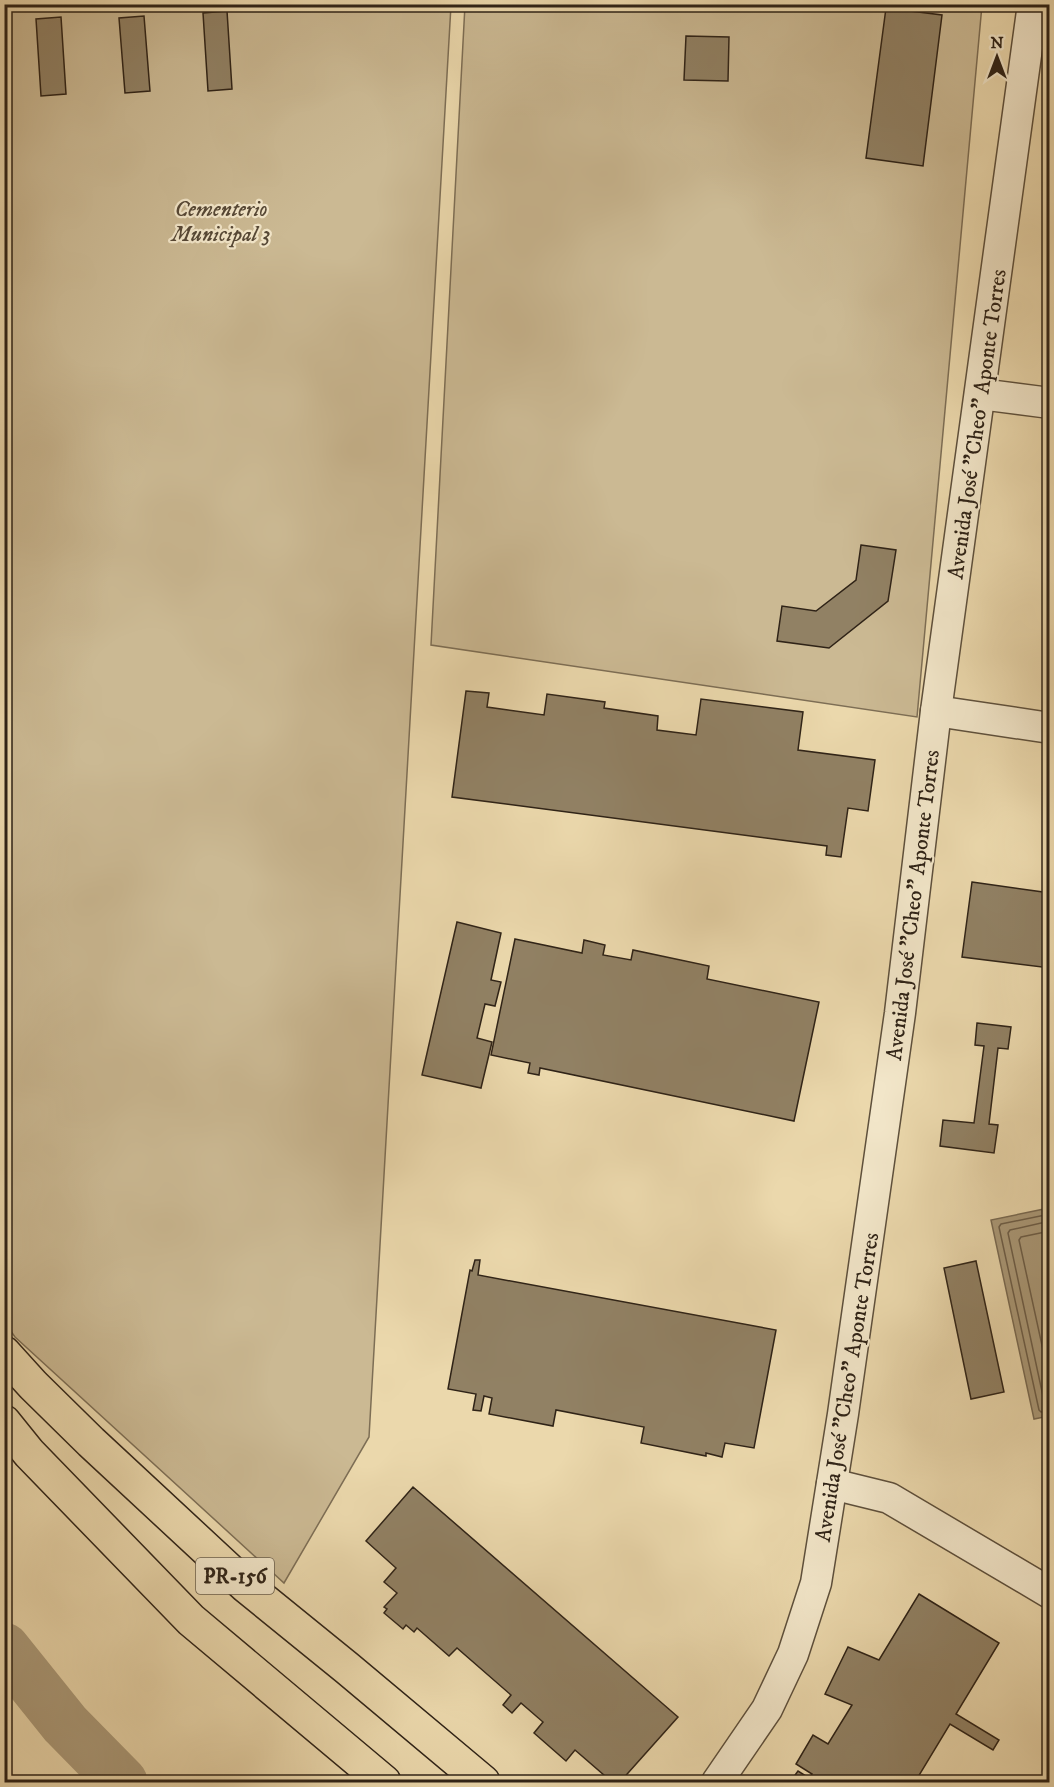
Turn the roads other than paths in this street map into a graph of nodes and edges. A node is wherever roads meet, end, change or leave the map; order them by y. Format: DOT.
graph roads {
  1 [pos="1033,4"];
  2 [pos="980,394"];
  3 [pos="1050,403"];
  4 [pos="936,711"];
  5 [pos="1050,728"];
  6 [pos="4,1353"];
  7 [pos="4,1422"];
  8 [pos="832,1484"];
  9 [pos="1050,1593"];
  10 [pos="384,1782"];
  11 [pos="483,1782"];
  12 [pos="717,1782"];
  1 -- 2 [label="street, Avenida José \"Cheo\" Aponte Torres"];
  2 -- 3 [label="street"];
  2 -- 4 [label="street, Avenida José \"Cheo\" Aponte Torres"];
  4 -- 5 [label="street"];
  4 -- 8 [label="street, Avenida José \"Cheo\" Aponte Torres"];
  6 -- 11 [label="main road, PR-156"];
  7 -- 10 [label="main road, PR-156"];
  8 -- 9 [label="street"];
  8 -- 12 [label="street, Avenida José \"Cheo\" Aponte Torres"];
}
